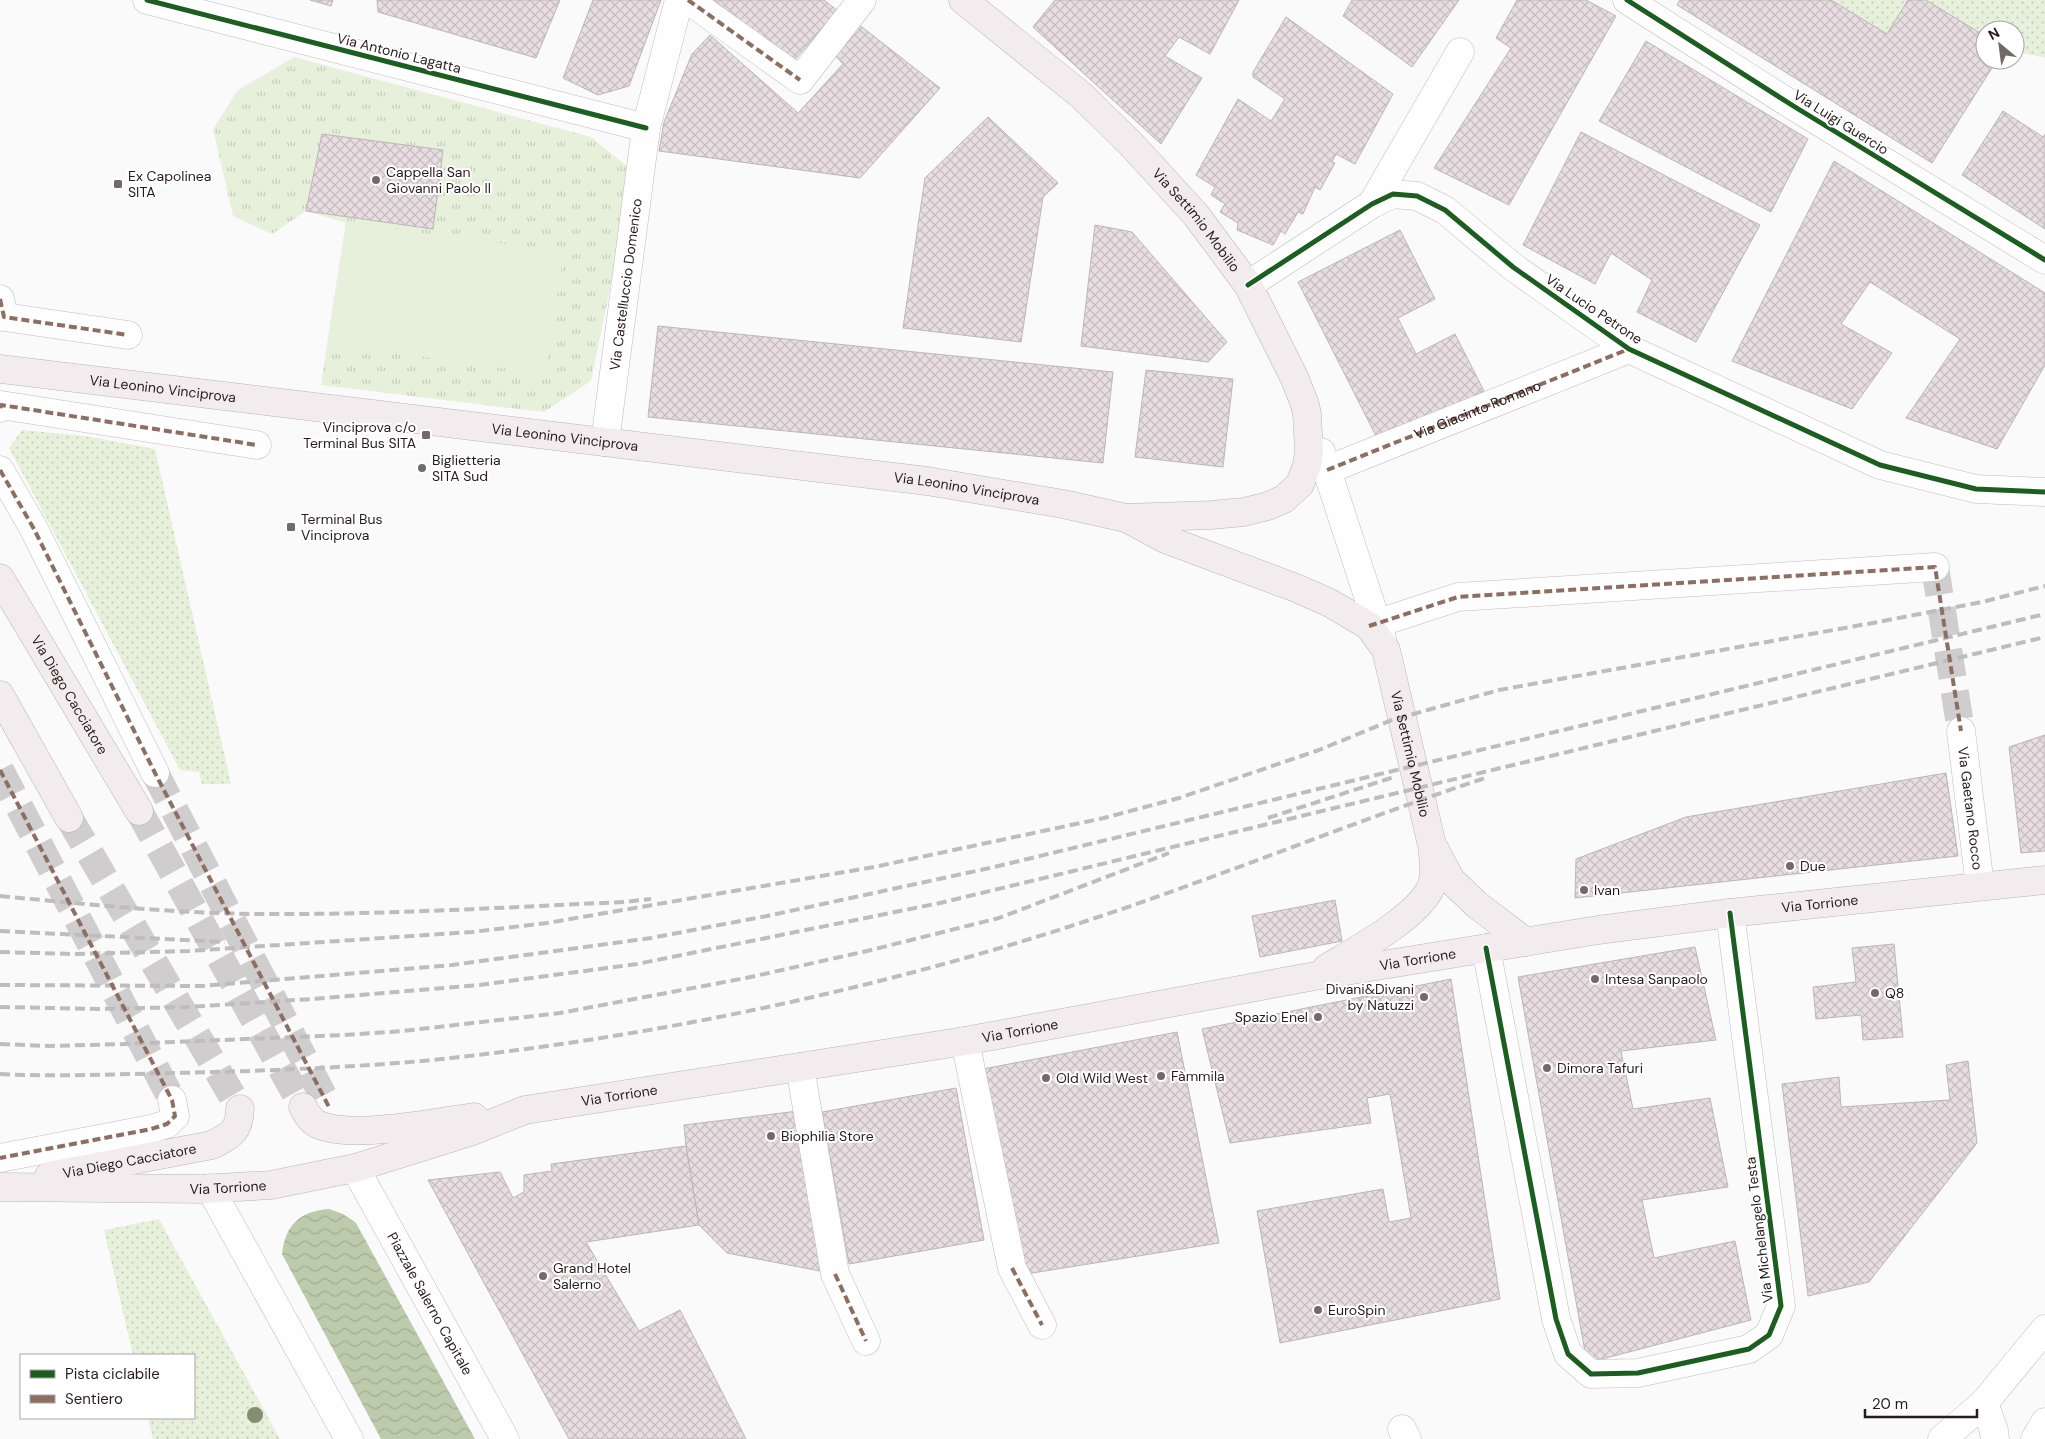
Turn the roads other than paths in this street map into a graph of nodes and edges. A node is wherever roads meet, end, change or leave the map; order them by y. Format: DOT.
graph roads {
  1 [pos="147,0"];
  2 [pos="679,0"];
  3 [pos="688,0"];
  4 [pos="862,0"];
  5 [pos="963,0"];
  6 [pos="1627,0"];
  7 [pos="1460,52"];
  8 [pos="646,128"];
  9 [pos="1372,204"];
  10 [pos="2045,260"];
  11 [pos="1248,285"];
  12 [pos="0,299"];
  13 [pos="128,335"];
  14 [pos="1630,349"];
  15 [pos="0,369"];
  16 [pos="0,408"];
  17 [pos="1308,414"];
  18 [pos="605,442"];
  19 [pos="257,445"];
  20 [pos="0,470"];
  21 [pos="1327,470"];
  22 [pos="2045,492"];
  23 [pos="1126,518"];
  24 [pos="1936,567"];
  25 [pos="0,578"];
  26 [pos="1373,624"];
  27 [pos="1388,656"];
  28 [pos="0,695"];
  29 [pos="1960,731"];
  30 [pos="155,773"];
  31 [pos="139,811"];
  32 [pos="69,818"];
  33 [pos="1432,845"];
  34 [pos="2045,880"];
  35 [pos="1980,886"];
  36 [pos="1730,913"];
  37 [pos="1526,942"];
  38 [pos="1486,948"];
  39 [pos="1315,976"];
  40 [pos="965,1041"];
  41 [pos="800,1067"];
  42 [pos="172,1100"];
  43 [pos="303,1107"];
  44 [pos="240,1109"];
  45 [pos="525,1110"];
  46 [pos="0,1158"];
  47 [pos="354,1168"];
  48 [pos="0,1186"];
  49 [pos="210,1188"];
  50 [pos="1042,1325"];
  51 [pos="2045,1329"];
  52 [pos="866,1341"];
  53 [pos="1984,1403"];
  54 [pos="2045,1422"];
  55 [pos="349,1439"];
  56 [pos="505,1439"];
  57 [pos="1942,1439"];
  58 [pos="1995,1439"];
  59 [pos="2034,1439"];
  1 -- 8 [label="street, Via Antonio Lagatta"];
  2 -- 8 [label="street, Via Castelluccio Domenico"];
  3 -- 4 [label="street"];
  5 -- 11 [label="main road, Via Settimio Mobilio"];
  6 -- 10 [label="street, Via Luigi Guercio"];
  7 -- 9 [label="street, Via Lucio Petrone"];
  8 -- 18 [label="street, Via Castelluccio Domenico"];
  9 -- 11 [label="street, Via Lucio Petrone"];
  9 -- 14 [label="street, Via Lucio Petrone"];
  11 -- 17 [label="main road, Via Settimio Mobilio"];
  12 -- 13 [label="street"];
  14 -- 21 [label="street, Via Giacinto Romano"];
  14 -- 22 [label="street, Via Lucio Petrone"];
  15 -- 18 [label="main road, Via Leonino Vinciprova"];
  16 -- 19 [label="street"];
  17 -- 21 [label="street, Via Settimio Mobilio"];
  17 -- 23 [label="main road, Via Leonino Vinciprova"];
  18 -- 23 [label="main road, Via Leonino Vinciprova"];
  20 -- 30 [label="street"];
  21 -- 26 [label="street, Via Settimio Mobilio"];
  23 -- 26 [label="main road, Via Leonino Vinciprova"];
  24 -- 26 [label="street"];
  25 -- 31 [label="main road, Via Diego Cacciatore"];
  26 -- 27 [label="main road, Via Leonino Vinciprova"];
  27 -- 33 [label="main road, Via Settimio Mobilio"];
  28 -- 32 [label="main road"];
  29 -- 35 [label="street, Via Gaetano Rocco"];
  33 -- 37 [label="main road, Via Settimio Mobilio"];
  33 -- 39 [label="main road, Via Settimio Mobilio"];
  34 -- 35 [label="main road, Via Torrione"];
  35 -- 36 [label="main road, Via Torrione"];
  36 -- 37 [label="main road, Via Torrione"];
  36 -- 38 [label="street, Via Michelangelo Testa"];
  37 -- 38 [label="main road, Via Torrione"];
  38 -- 39 [label="main road, Via Torrione"];
  39 -- 40 [label="main road, Via Torrione"];
  40 -- 41 [label="main road, Via Torrione"];
  40 -- 50 [label="street"];
  41 -- 45 [label="main road, Via Torrione"];
  41 -- 52 [label="street"];
  42 -- 46 [label="street, Via Diego Cacciatore"];
  43 -- 45 [label="main road"];
  44 -- 48 [label="main road, Via Diego Cacciatore"];
  45 -- 47 [label="main road, Via Torrione"];
  47 -- 49 [label="main road, Via Torrione"];
  47 -- 56 [label="street, Piazzale Salerno Capitale"];
  48 -- 49 [label="main road, Via Torrione"];
  49 -- 55 [label="street"];
  51 -- 53 [label="street"];
  53 -- 57 [label="street"];
  53 -- 58 [label="street"];
  54 -- 59 [label="street"];
}
